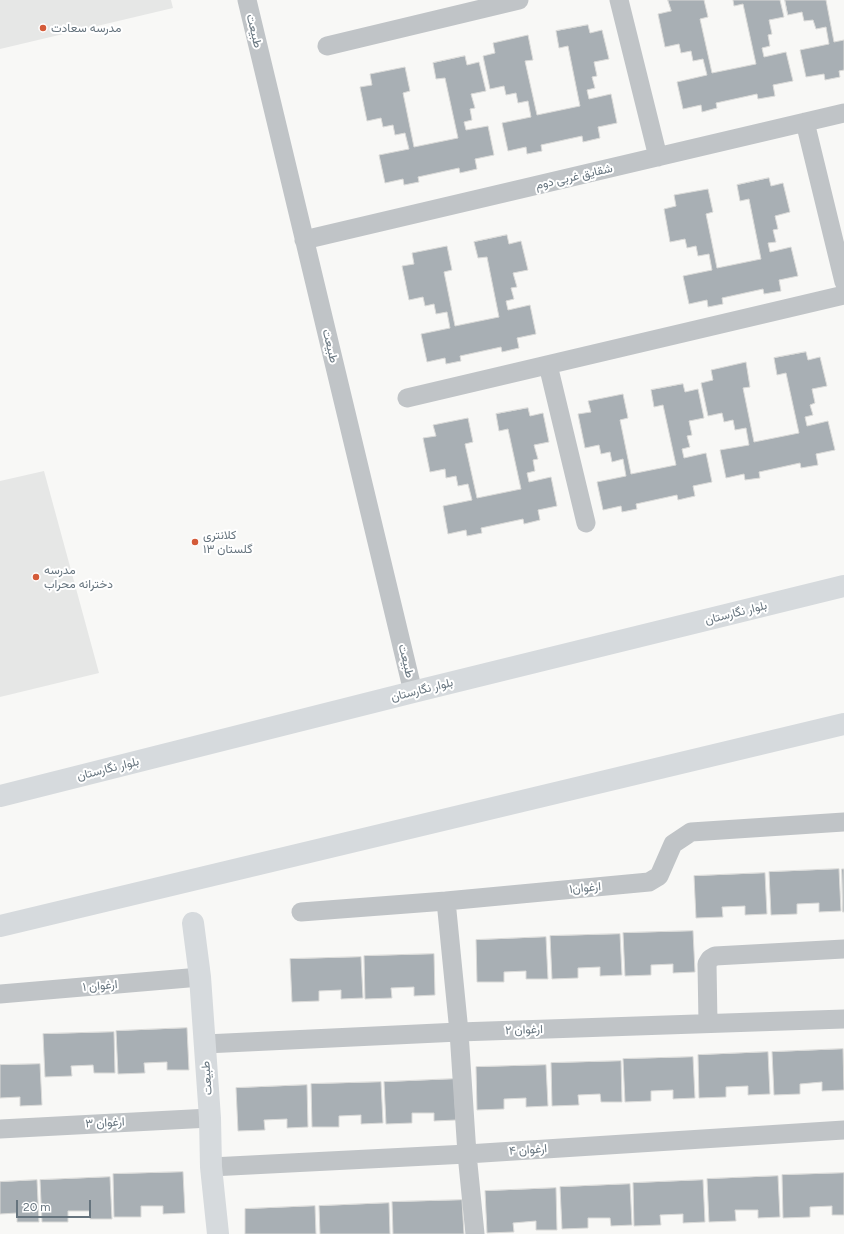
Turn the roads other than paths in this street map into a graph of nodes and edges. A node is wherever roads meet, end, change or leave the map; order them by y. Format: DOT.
graph roads {
  1 [pos="246,0"];
  2 [pos="519,0"];
  3 [pos="620,0"];
  4 [pos="327,46"];
  5 [pos="844,113"];
  6 [pos="805,122"];
  7 [pos="658,157"];
  8 [pos="304,240"];
  9 [pos="844,282"];
  10 [pos="844,295"];
  11 [pos="548,365"];
  12 [pos="408,398"];
  13 [pos="586,523"];
  14 [pos="844,586"];
  15 [pos="413,692"];
  16 [pos="844,724"];
  17 [pos="0,796"];
  18 [pos="844,822"];
  19 [pos="446,900"];
  20 [pos="301,912"];
  21 [pos="193,923"];
  22 [pos="0,926"];
  23 [pos="844,949"];
  24 [pos="200,977"];
  25 [pos="0,994"];
  26 [pos="844,1019"];
  27 [pos="708,1023"];
  28 [pos="459,1032"];
  29 [pos="205,1044"];
  30 [pos="210,1118"];
  31 [pos="0,1129"];
  32 [pos="844,1130"];
  33 [pos="467,1154"];
  34 [pos="212,1167"];
  35 [pos="218,1234"];
  36 [pos="475,1234"];
  1 -- 8 [label="street, طبیعت"];
  2 -- 4 [label="street"];
  3 -- 7 [label="street"];
  5 -- 6 [label="street, شقایق غربی دوم"];
  6 -- 7 [label="street, شقایق غربی دوم"];
  6 -- 9 [label="street"];
  7 -- 8 [label="street, شقایق غربی دوم"];
  8 -- 15 [label="street, طبیعت"];
  10 -- 11 [label="street"];
  11 -- 12 [label="street"];
  11 -- 13 [label="street"];
  14 -- 15 [label="main road, بلوار نگارستان"];
  15 -- 17 [label="main road, بلوار نگارستان"];
  16 -- 22 [label="main road"];
  18 -- 19 [label="street, ارغوان۱"];
  19 -- 20 [label="street, ارغوان۱"];
  19 -- 28 [label="street"];
  21 -- 24 [label="main road, طبیعت"];
  23 -- 27 [label="street"];
  24 -- 25 [label="street, ارغوان ۱"];
  24 -- 29 [label="main road, طبیعت"];
  26 -- 27 [label="street, ارغوان ۲"];
  27 -- 28 [label="street, ارغوان ۲"];
  28 -- 29 [label="street, ارغوان ۲"];
  28 -- 33 [label="street"];
  29 -- 30 [label="main road, طبیعت"];
  30 -- 31 [label="street, ارغوان ۳"];
  30 -- 34 [label="main road, طبیعت"];
  32 -- 33 [label="street, ارغوان ۴"];
  33 -- 34 [label="street, ارغوان ۴"];
  33 -- 36 [label="street"];
  34 -- 35 [label="main road, طبیعت"];
}
